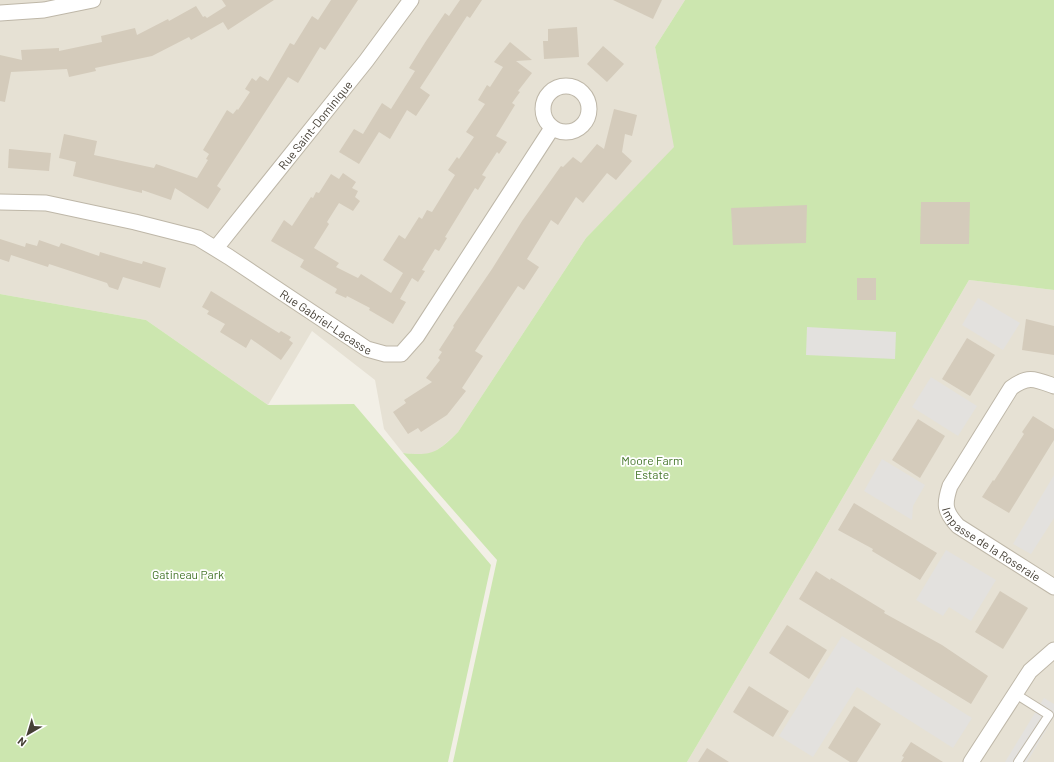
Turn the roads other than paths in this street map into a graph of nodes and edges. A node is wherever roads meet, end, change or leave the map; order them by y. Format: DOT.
graph roads {
  1 [pos="93,0"];
  2 [pos="411,0"];
  3 [pos="0,13"];
  4 [pos="552,128"];
  5 [pos="0,202"];
  6 [pos="216,248"];
  7 [pos="1054,386"];
  8 [pos="1054,587"];
  9 [pos="1054,650"];
  10 [pos="1014,693"];
  11 [pos="971,762"];
  12 [pos="1018,762"];
  1 -- 3 [label="street"];
  2 -- 6 [label="street, Rue Saint-Dominique"];
  4 -- 6 [label="street, Rue Gabriel-Lacasse"];
  5 -- 6 [label="street, Rue Gabriel-Lacasse"];
  7 -- 8 [label="street, Impasse de la Roseraie"];
  9 -- 10 [label="street"];
  10 -- 11 [label="street"];
  10 -- 12 [label="lane"];
}
